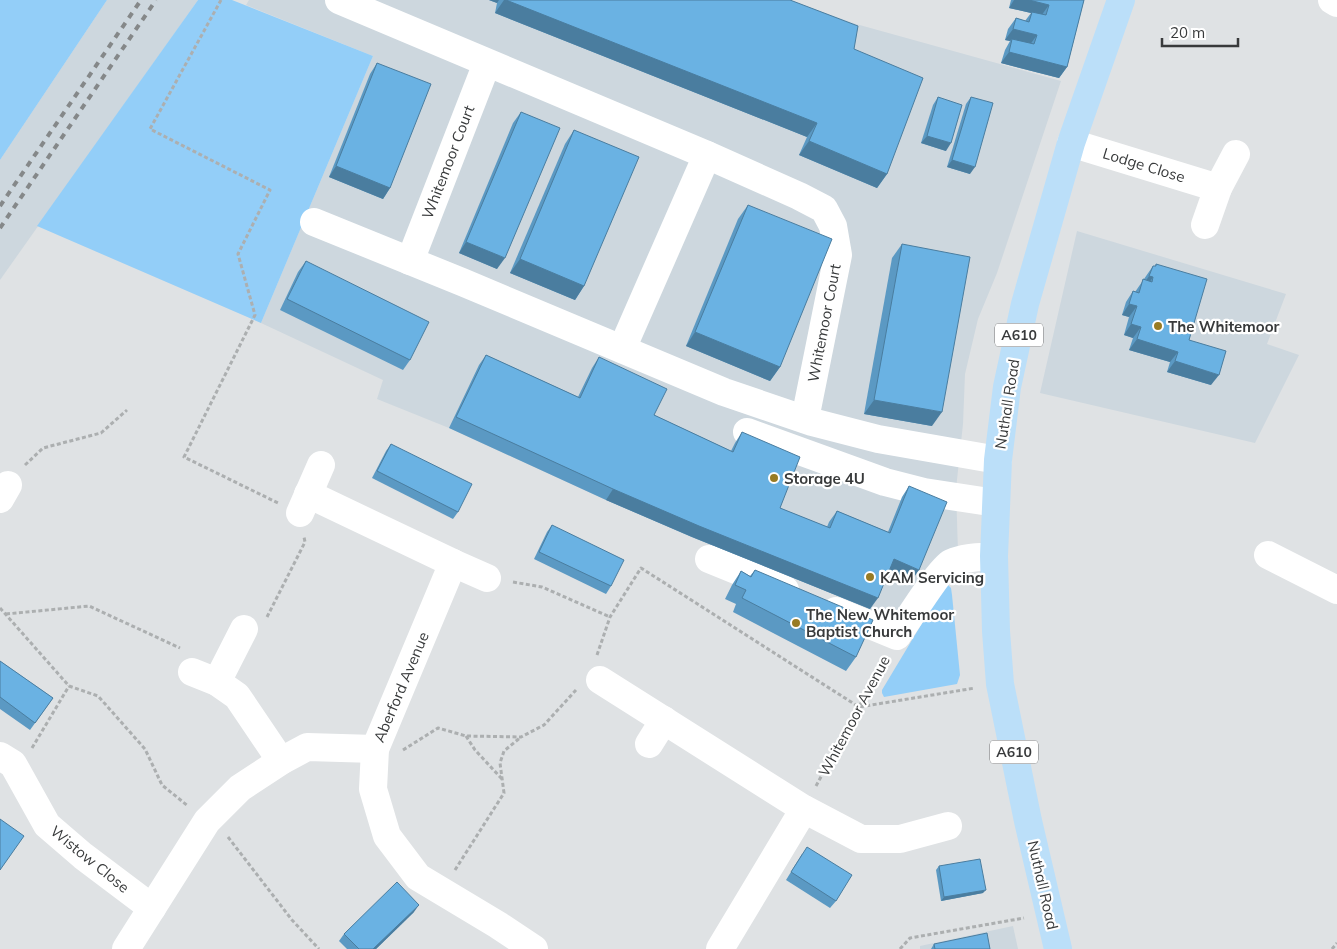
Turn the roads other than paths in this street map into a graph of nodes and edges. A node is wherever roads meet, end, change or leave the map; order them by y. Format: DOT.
graph roads {
  1 [pos="340,0"];
  2 [pos="1121,0"];
  3 [pos="1332,0"];
  4 [pos="1337,3"];
  5 [pos="487,63"];
  6 [pos="1071,143"];
  7 [pos="1236,154"];
  8 [pos="706,155"];
  9 [pos="1218,188"];
  10 [pos="314,222"];
  11 [pos="1206,225"];
  12 [pos="410,260"];
  13 [pos="622,349"];
  14 [pos="805,419"];
  15 [pos="747,432"];
  16 [pos="998,460"];
  17 [pos="321,465"];
  18 [pos="996,503"];
  19 [pos="1268,555"];
  20 [pos="994,556"];
  21 [pos="709,559"];
  22 [pos="453,563"];
  23 [pos="487,578"];
  24 [pos="1337,590"];
  25 [pos="244,629"];
  26 [pos="192,672"];
  27 [pos="591,676"];
  28 [pos="217,682"];
  29 [pos="664,720"];
  30 [pos="649,744"];
  31 [pos="374,759"];
  32 [pos="281,761"];
  33 [pos="9,764"];
  34 [pos="804,809"];
  35 [pos="1028,821"];
  36 [pos="948,826"];
  37 [pos="152,908"];
  38 [pos="126,949"];
  39 [pos="534,949"];
  40 [pos="720,949"];
  41 [pos="1044,949"];
  42 [pos="1058,949"];
  1 -- 5 [label="street, Whitemoor Court"];
  2 -- 6 [label="main road, Nuthall Road / A610"];
  3 -- 4 [label="street"];
  5 -- 8 [label="street, Whitemoor Court"];
  5 -- 12 [label="street, Whitemoor Court"];
  6 -- 9 [label="street, Lodge Close"];
  6 -- 16 [label="main road, Nuthall Road / A610"];
  7 -- 9 [label="street"];
  8 -- 13 [label="street"];
  8 -- 14 [label="street, Whitemoor Court"];
  9 -- 11 [label="street"];
  10 -- 12 [label="street"];
  12 -- 13 [label="street"];
  13 -- 14 [label="street"];
  14 -- 16 [label="street"];
  15 -- 18 [label="street"];
  16 -- 18 [label="main road, Nuthall Road / A610"];
  17 -- 22 [label="street"];
  18 -- 20 [label="main road, Nuthall Road / A610"];
  19 -- 24 [label="street"];
  20 -- 21 [label="street"];
  20 -- 35 [label="main road, Nuthall Road / A610"];
  22 -- 23 [label="street"];
  22 -- 31 [label="street, Aberford Avenue"];
  25 -- 28 [label="street"];
  26 -- 28 [label="street"];
  27 -- 29 [label="street"];
  28 -- 32 [label="street"];
  29 -- 30 [label="street"];
  29 -- 34 [label="street"];
  31 -- 32 [label="street"];
  31 -- 39 [label="street, Aberford Avenue"];
  32 -- 37 [label="street"];
  33 -- 37 [label="street, Wistow Close"];
  34 -- 36 [label="street"];
  34 -- 40 [label="street"];
  35 -- 41 [label="main road, Nuthall Road / A610"];
  35 -- 42 [label="main road, Nuthall Road / A610"];
  37 -- 38 [label="street"];
}
